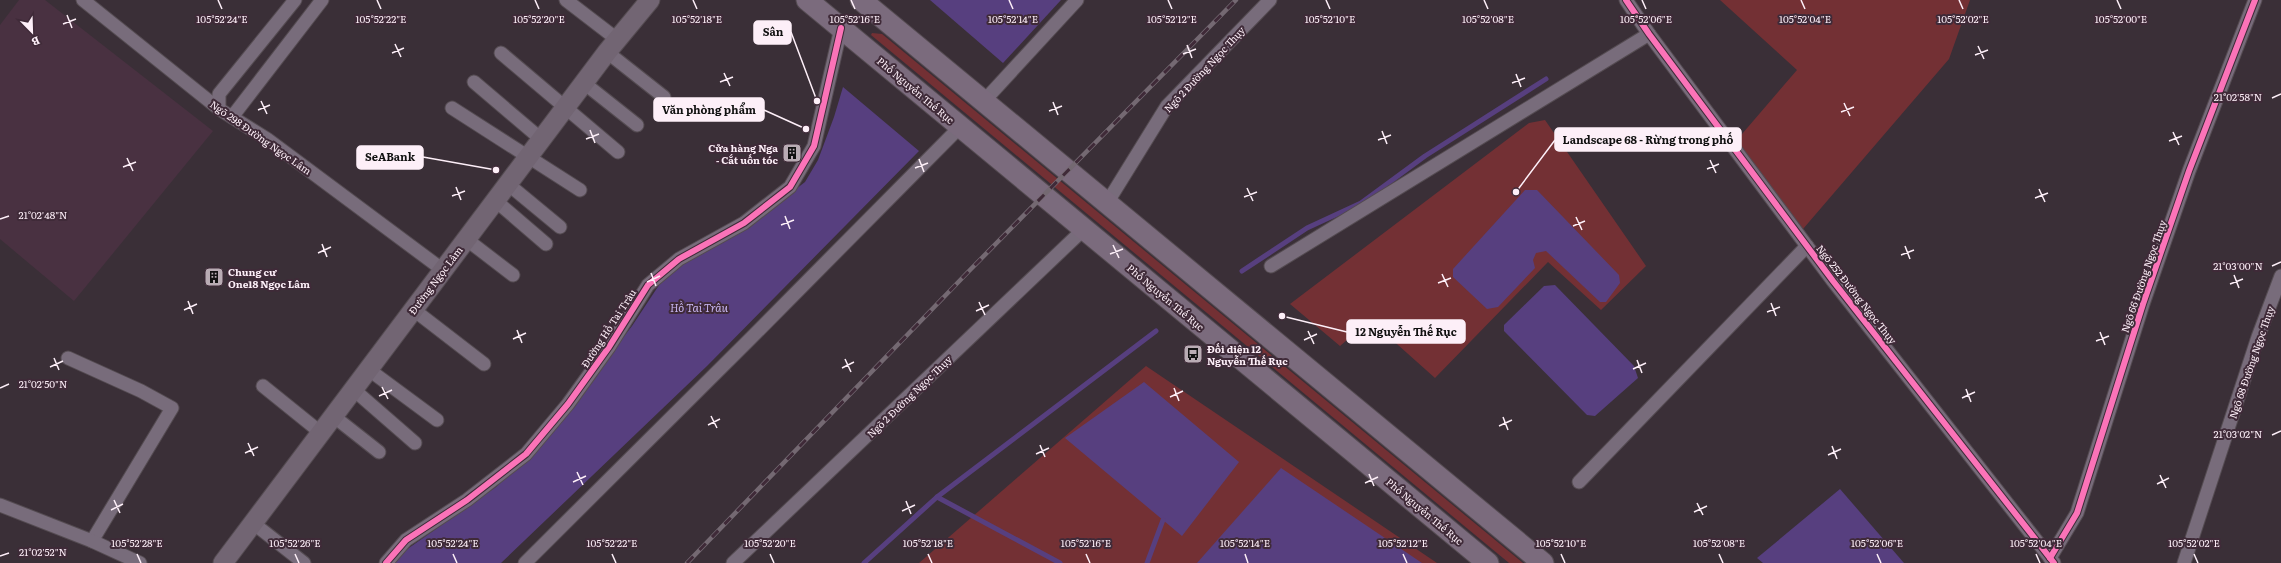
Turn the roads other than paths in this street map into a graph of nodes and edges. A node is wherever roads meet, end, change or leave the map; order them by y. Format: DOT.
graph roads {
  1 [pos="83,0"];
  2 [pos="295,0"];
  3 [pos="322,0"];
  4 [pos="566,0"];
  5 [pos="650,0"];
  6 [pos="807,0"];
  7 [pos="861,0"];
  8 [pos="1077,0"];
  9 [pos="1270,0"];
  10 [pos="1626,0"];
  11 [pos="2255,0"];
  12 [pos="841,28"];
  13 [pos="1648,34"];
  14 [pos="612,46"];
  15 [pos="501,53"];
  16 [pos="474,82"];
  17 [pos="584,83"];
  18 [pos="664,97"];
  19 [pos="984,101"];
  20 [pos="452,108"];
  21 [pos="565,108"];
  22 [pos="219,109"];
  23 [pos="232,117"];
  24 [pos="637,125"];
  25 [pos="960,127"];
  26 [pos="541,139"];
  27 [pos="618,152"];
  28 [pos="528,156"];
  29 [pos="508,184"];
  30 [pos="580,190"];
  31 [pos="496,201"];
  32 [pos="1107,203"];
  33 [pos="560,227"];
  34 [pos="1084,229"];
  35 [pos="466,239"];
  36 [pos="546,244"];
  37 [pos="1807,246"];
  38 [pos="1271,266"];
  39 [pos="443,270"];
  40 [pos="513,275"];
  41 [pos="2281,276"];
  42 [pos="414,310"];
  43 [pos="68,358"];
  44 [pos="484,364"];
  45 [pos="368,369"];
  46 [pos="263,386"];
  47 [pos="353,389"];
  48 [pos="332,415"];
  49 [pos="436,420"];
  50 [pos="320,432"];
  51 [pos="415,442"];
  52 [pos="379,452"];
  53 [pos="1579,482"];
  54 [pos="0,504"];
  55 [pos="253,523"];
  56 [pos="92,541"];
  57 [pos="230,561"];
  58 [pos="2052,561"];
  59 [pos="140,563"];
  60 [pos="304,563"];
  61 [pos="386,563"];
  62 [pos="525,563"];
  63 [pos="733,563"];
  64 [pos="1488,563"];
  65 [pos="1543,563"];
  66 [pos="2184,563"];
  1 -- 22 [label="street, Ngõ 298 Đường Ngọc Lâm"];
  2 -- 22 [label="street"];
  3 -- 23 [label="street"];
  4 -- 14 [label="street"];
  5 -- 14 [label="main road, Đường Ngọc Lâm"];
  6 -- 12 [label="main road, Phố Nguyễn Thế Rục"];
  7 -- 19 [label="main road"];
  8 -- 19 [label="street"];
  9 -- 32 [label="street, Ngõ 2 Đường Ngọc Thụy"];
  10 -- 13 [label="street, Ngõ 252 Đường Ngọc Thụy"];
  11 -- 58 [label="street, Ngõ 66 Đường Ngọc Thụy"];
  12 -- 25 [label="main road, Phố Nguyễn Thế Rục"];
  12 -- 61 [label="street, Đường Hồ Tai Trâu"];
  13 -- 37 [label="street, Ngõ 252 Đường Ngọc Thụy"];
  13 -- 38 [label="street"];
  14 -- 17 [label="main road, Đường Ngọc Lâm"];
  14 -- 18 [label="street"];
  15 -- 21 [label="street"];
  16 -- 26 [label="street"];
  17 -- 21 [label="main road, Đường Ngọc Lâm"];
  17 -- 24 [label="street"];
  19 -- 32 [label="main road"];
  20 -- 28 [label="street"];
  21 -- 26 [label="main road, Đường Ngọc Lâm"];
  21 -- 27 [label="street"];
  22 -- 23 [label="street, Ngõ 298 Đường Ngọc Lâm"];
  23 -- 39 [label="street, Ngõ 298 Đường Ngọc Lâm"];
  25 -- 34 [label="main road, Phố Nguyễn Thế Rục"];
  25 -- 62 [label="street"];
  26 -- 28 [label="main road, Đường Ngọc Lâm"];
  28 -- 29 [label="main road, Đường Ngọc Lâm"];
  28 -- 30 [label="street"];
  29 -- 31 [label="main road, Đường Ngọc Lâm"];
  29 -- 33 [label="street"];
  31 -- 35 [label="main road, Đường Ngọc Lâm"];
  31 -- 36 [label="street"];
  32 -- 65 [label="main road"];
  34 -- 63 [label="street, Ngõ 2 Đường Ngọc Thụy"];
  34 -- 64 [label="main road, Phố Nguyễn Thế Rục"];
  35 -- 39 [label="main road, Đường Ngọc Lâm"];
  35 -- 40 [label="street"];
  37 -- 53 [label="street"];
  37 -- 58 [label="street, Ngõ 252 Đường Ngọc Thụy"];
  39 -- 42 [label="main road, Đường Ngọc Lâm"];
  41 -- 66 [label="street, Ngõ 68 Đường Ngọc Thụy"];
  42 -- 44 [label="street"];
  42 -- 45 [label="main road, Đường Ngọc Lâm"];
  43 -- 56 [label="street"];
  45 -- 47 [label="main road, Đường Ngọc Lâm"];
  45 -- 49 [label="street"];
  46 -- 50 [label="street"];
  47 -- 48 [label="main road, Đường Ngọc Lâm"];
  47 -- 51 [label="street"];
  48 -- 50 [label="main road, Đường Ngọc Lâm"];
  48 -- 52 [label="street"];
  50 -- 55 [label="main road, Đường Ngọc Lâm"];
  54 -- 56 [label="street"];
  55 -- 57 [label="main road, Đường Ngọc Lâm"];
  55 -- 60 [label="street"];
  56 -- 59 [label="street"];
}
